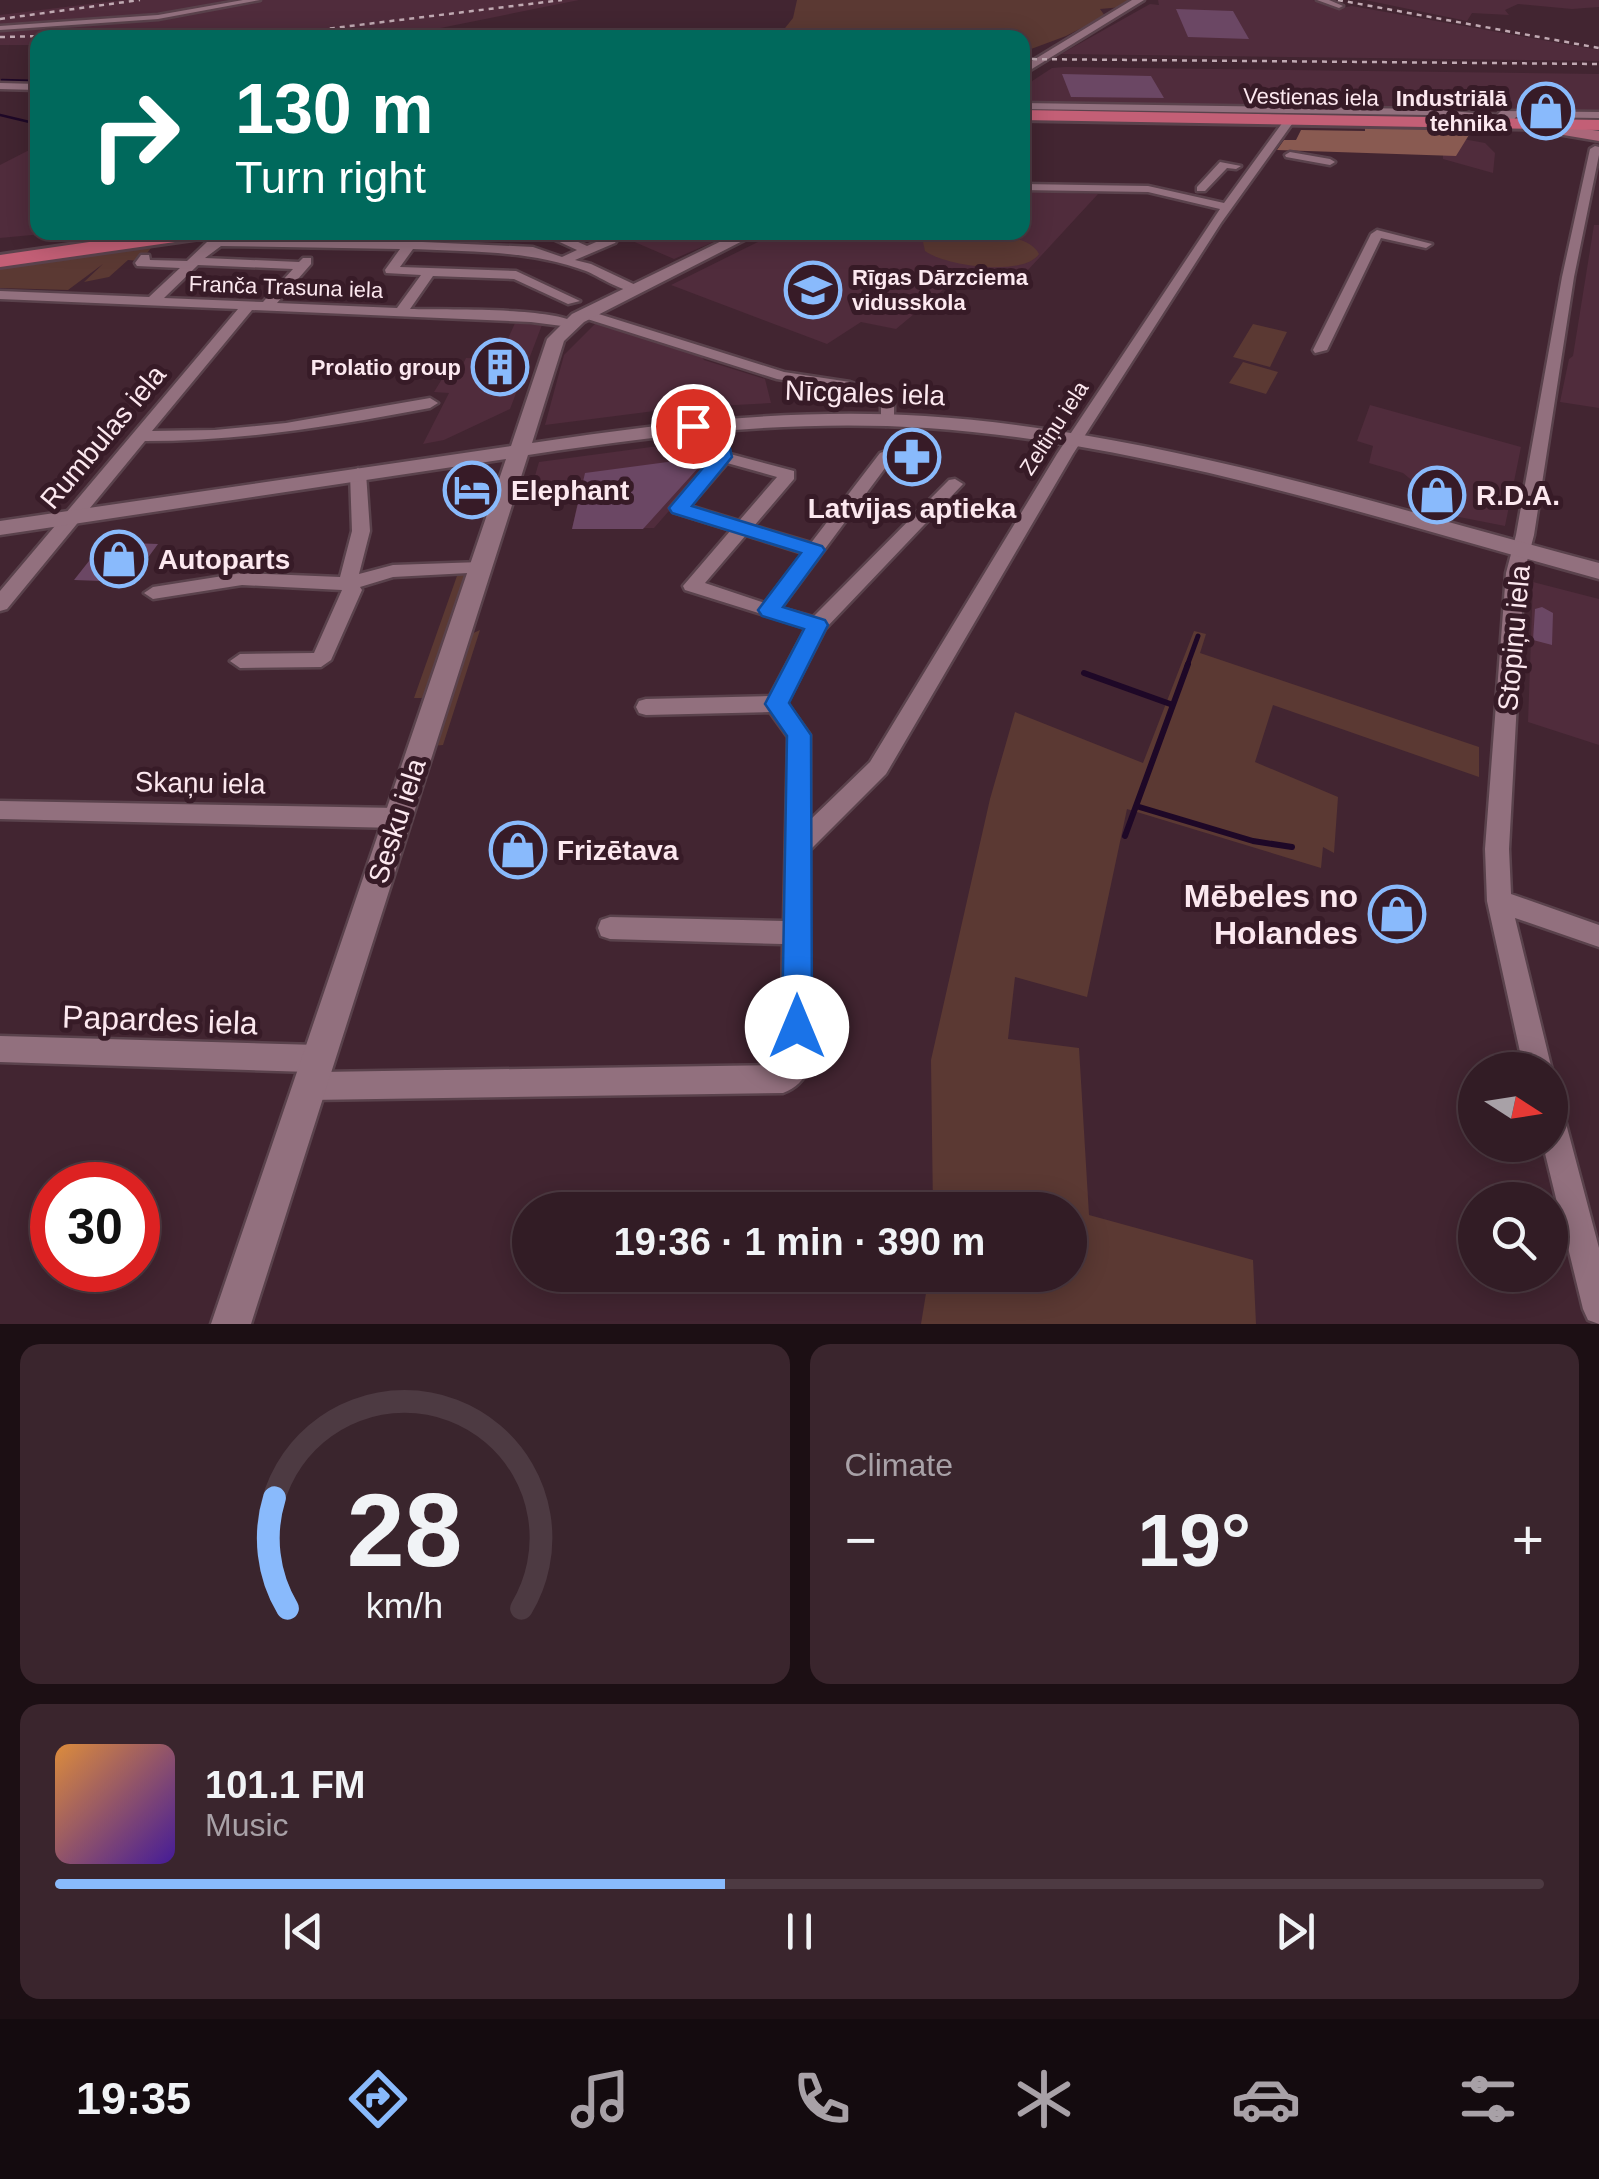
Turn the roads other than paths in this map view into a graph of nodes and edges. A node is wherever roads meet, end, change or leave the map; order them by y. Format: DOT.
graph roads {
  1 [pos="256,0"];
  2 [pos="1140,0"];
  3 [pos="1321,0"];
  4 [pos="1339,6"];
  5 [pos="0,28"];
  6 [pos="1030,67"];
  7 [pos="0,86"];
  8 [pos="30,86"];
  9 [pos="1243,109"];
  10 [pos="1427,112"];
  11 [pos="1030,113"];
  12 [pos="1030,113"];
  13 [pos="1030,113"];
  14 [pos="1030,113"];
  15 [pos="1207,114"];
  16 [pos="1368,120"];
  17 [pos="1511,122"];
  18 [pos="1287,124"];
  19 [pos="1598,127"];
  20 [pos="1290,155"];
  21 [pos="1330,162"];
  22 [pos="1236,166"];
  23 [pos="1030,187"];
  24 [pos="1148,189"];
  25 [pos="1200,189"];
  26 [pos="1233,200"];
  27 [pos="90,240"];
  28 [pos="147,240"];
  29 [pos="307,240"];
  30 [pos="422,240"];
  31 [pos="563,240"];
  32 [pos="612,240"];
  33 [pos="737,240"];
  34 [pos="1426,244"];
  35 [pos="303,245"];
  36 [pos="322,245"];
  37 [pos="414,247"];
  38 [pos="587,250"];
  39 [pos="0,252"];
  40 [pos="516,253"];
  41 [pos="145,258"];
  42 [pos="0,261"];
  43 [pos="563,262"];
  44 [pos="193,263"];
  45 [pos="303,266"];
  46 [pos="430,272"];
  47 [pos="502,274"];
  48 [pos="637,289"];
  49 [pos="0,295"];
  50 [pos="152,302"];
  51 [pos="249,306"];
  52 [pos="267,306"];
  53 [pos="402,311"];
  54 [pos="577,313"];
  55 [pos="1320,350"];
  56 [pos="430,403"];
  57 [pos="886,421"];
  58 [pos="715,423"];
  59 [pos="140,436"];
  60 [pos="1073,442"];
  61 [pos="520,448"];
  62 [pos="886,456"];
  63 [pos="723,457"];
  64 [pos="358,473"];
  65 [pos="955,484"];
  66 [pos="76,517"];
  67 [pos="742,527"];
  68 [pos="0,528"];
  69 [pos="814,550"];
  70 [pos="1522,551"];
  71 [pos="481,568"];
  72 [pos="1599,571"];
  73 [pos="347,584"];
  74 [pos="153,593"];
  75 [pos="0,604"];
  76 [pos="769,610"];
  77 [pos="818,625"];
  78 [pos="240,660"];
  79 [pos="776,704"];
  80 [pos="646,708"];
  81 [pos="0,810"];
  82 [pos="398,818"];
  83 [pos="798,846"];
  84 [pos="1499,901"];
  85 [pos="610,928"];
  86 [pos="796,934"];
  87 [pos="1599,936"];
  88 [pos="0,1050"];
  89 [pos="1534,1052"];
  90 [pos="314,1073"];
  91 [pos="1562,1162"];
  92 [pos="1599,1309"];
  93 [pos="231,1324"];
  1 -- 5 [label="street"];
  2 -- 6 [label="street"];
  3 -- 4 [label="street"];
  7 -- 8 [label="street"];
  9 -- 10 [label="street, Vestienas iela"];
  9 -- 11 [label="street, Vestienas iela"];
  9 -- 15 [label="street, Vestienas iela"];
  10 -- 17 [label="street, Vestienas iela"];
  10 -- 19 [label="street, Vestienas iela"];
  12 -- 15 [label="main road, Vestienas iela"];
  13 -- 16 [label="main road, Vestienas iela"];
  14 -- 18 [label="street"];
  15 -- 17 [label="main road, Vestienas iela"];
  16 -- 17 [label="main road, Vestienas iela"];
  16 -- 18 [label="street"];
  17 -- 19 [label="main road, Vestienas iela"];
  18 -- 26 [label="street, Zeltiņu iela"];
  19 -- 70 [label="street, Stopiņu iela"];
  20 -- 21 [label="street"];
  22 -- 25 [label="street"];
  23 -- 24 [label="street"];
  24 -- 25 [label="street"];
  24 -- 26 [label="street"];
  25 -- 26 [label="street"];
  26 -- 60 [label="street, Zeltiņu iela"];
  27 -- 39 [label="main road"];
  28 -- 42 [label="main road"];
  29 -- 35 [label="street"];
  30 -- 37 [label="street"];
  31 -- 38 [label="street"];
  32 -- 38 [label="street"];
  33 -- 48 [label="street"];
  34 -- 55 [label="street"];
  35 -- 36 [label="street"];
  35 -- 44 [label="street"];
  36 -- 37 [label="street"];
  36 -- 45 [label="street"];
  37 -- 40 [label="street"];
  37 -- 46 [label="street"];
  38 -- 43 [label="street"];
  40 -- 43 [label="street"];
  40 -- 47 [label="street"];
  41 -- 44 [label="street"];
  43 -- 48 [label="street"];
  44 -- 45 [label="street"];
  44 -- 50 [label="street"];
  45 -- 52 [label="street"];
  46 -- 47 [label="street"];
  46 -- 53 [label="street"];
  47 -- 54 [label="street"];
  48 -- 54 [label="street"];
  49 -- 50 [label="street, Franča Trasuna iela"];
  50 -- 51 [label="street, Franča Trasuna iela"];
  51 -- 52 [label="street, Franča Trasuna iela"];
  51 -- 59 [label="street, Rumbulas iela"];
  52 -- 53 [label="street, Franča Trasuna iela"];
  53 -- 54 [label="street, Franča Trasuna iela"];
  54 -- 57 [label="street"];
  54 -- 61 [label="street, Sesku iela"];
  56 -- 59 [label="street"];
  57 -- 58 [label="street, Nīcgales iela"];
  57 -- 60 [label="street, Nīcgales iela"];
  58 -- 61 [label="street, Nīcgales iela"];
  58 -- 63 [label="street"];
  59 -- 66 [label="street, Rumbulas iela"];
  60 -- 70 [label="street, Nīcgales iela"];
  60 -- 83 [label="street, Zeltiņu iela"];
  61 -- 64 [label="street, Nīcgales iela"];
  61 -- 71 [label="street, Sesku iela"];
  62 -- 69 [label="street"];
  63 -- 67 [label="street"];
  63 -- 67 [label="street"];
  64 -- 66 [label="street, Nīcgales iela"];
  64 -- 73 [label="street"];
  65 -- 77 [label="street"];
  66 -- 68 [label="street, Nīcgales iela"];
  66 -- 75 [label="street, Rumbulas iela"];
  67 -- 69 [label="street"];
  67 -- 76 [label="street"];
  69 -- 76 [label="street"];
  70 -- 72 [label="street, Nīcgales iela"];
  70 -- 84 [label="street, Stopiņu iela"];
  71 -- 73 [label="street"];
  71 -- 82 [label="street, Sesku iela"];
  73 -- 74 [label="street"];
  73 -- 78 [label="street"];
  76 -- 77 [label="street"];
  77 -- 79 [label="street"];
  79 -- 80 [label="street"];
  79 -- 83 [label="street, Papardes iela"];
  81 -- 82 [label="street, Skaņu iela"];
  82 -- 90 [label="street, Sesku iela"];
  83 -- 86 [label="street, Papardes iela"];
  84 -- 87 [label="street"];
  84 -- 89 [label="street, Stopiņu iela"];
  85 -- 86 [label="street"];
  86 -- 90 [label="street, Papardes iela"];
  88 -- 90 [label="street, Papardes iela"];
  90 -- 93 [label="street, Sesku iela"];
  91 -- 92 [label="street"];
}
